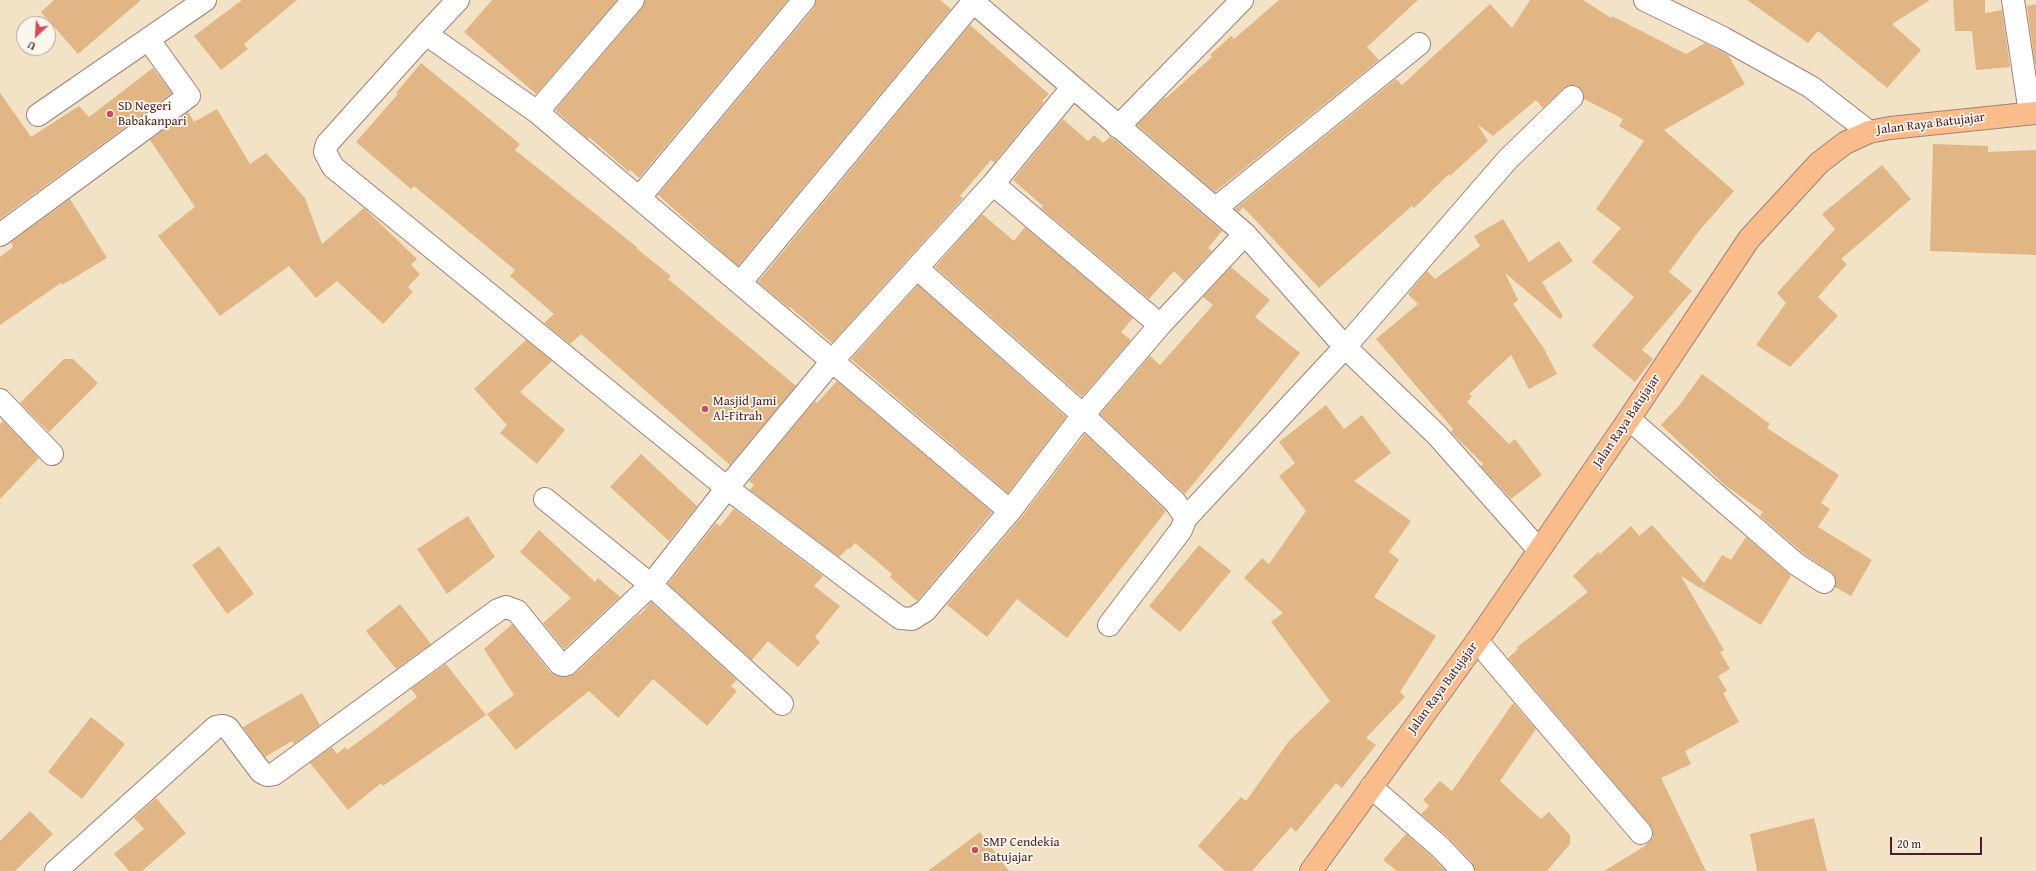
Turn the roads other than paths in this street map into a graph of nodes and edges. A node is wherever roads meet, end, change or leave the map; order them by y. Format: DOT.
graph roads {
  1 [pos="205,0"];
  2 [pos="458,0"];
  3 [pos="633,0"];
  4 [pos="804,0"];
  5 [pos="1242,0"];
  6 [pos="1645,0"];
  7 [pos="2013,0"];
  8 [pos="972,1"];
  9 [pos="426,34"];
  10 [pos="148,39"];
  11 [pos="1419,44"];
  12 [pos="1072,88"];
  13 [pos="1572,97"];
  14 [pos="537,112"];
  15 [pos="2033,113"];
  16 [pos="38,115"];
  17 [pos="1118,126"];
  18 [pos="1880,130"];
  19 [pos="993,184"];
  20 [pos="640,197"];
  21 [pos="1216,208"];
  22 [pos="1244,234"];
  23 [pos="0,235"];
  24 [pos="918,269"];
  25 [pos="741,282"];
  26 [pos="1160,325"];
  27 [pos="1345,347"];
  28 [pos="833,360"];
  29 [pos="0,400"];
  30 [pos="1083,415"];
  31 [pos="1629,419"];
  32 [pos="52,454"];
  33 [pos="727,488"];
  34 [pos="545,500"];
  35 [pos="1010,511"];
  36 [pos="1186,518"];
  37 [pos="1540,550"];
  38 [pos="1824,582"];
  39 [pos="651,585"];
  40 [pos="1109,625"];
  41 [pos="1477,641"];
  42 [pos="782,704"];
  43 [pos="1371,787"];
  44 [pos="1641,834"];
  45 [pos="56,871"];
  46 [pos="1311,871"];
  47 [pos="1462,871"];
  1 -- 10 [label="street"];
  2 -- 9 [label="street"];
  3 -- 14 [label="street"];
  4 -- 20 [label="street"];
  5 -- 17 [label="street"];
  6 -- 18 [label="street"];
  7 -- 15 [label="street"];
  8 -- 12 [label="street"];
  8 -- 25 [label="street"];
  9 -- 14 [label="street"];
  9 -- 33 [label="street"];
  10 -- 16 [label="street"];
  10 -- 23 [label="street"];
  11 -- 21 [label="street"];
  12 -- 17 [label="street"];
  12 -- 19 [label="street"];
  13 -- 27 [label="street"];
  14 -- 20 [label="street"];
  15 -- 18 [label="highway, Jalan Raya Batujajar"];
  17 -- 21 [label="street"];
  18 -- 31 [label="highway, Jalan Raya Batujajar"];
  19 -- 24 [label="street"];
  19 -- 26 [label="street"];
  20 -- 25 [label="street"];
  21 -- 22 [label="street"];
  22 -- 26 [label="street"];
  22 -- 27 [label="street"];
  24 -- 28 [label="street"];
  24 -- 30 [label="street"];
  25 -- 28 [label="street"];
  26 -- 30 [label="street"];
  27 -- 36 [label="street"];
  27 -- 37 [label="street"];
  28 -- 33 [label="street"];
  28 -- 35 [label="street"];
  29 -- 32 [label="street"];
  30 -- 35 [label="street"];
  30 -- 36 [label="street"];
  31 -- 37 [label="highway, Jalan Raya Batujajar"];
  31 -- 38 [label="street"];
  33 -- 35 [label="street"];
  33 -- 39 [label="street"];
  34 -- 39 [label="street"];
  36 -- 40 [label="street"];
  37 -- 41 [label="highway, Jalan Raya Batujajar"];
  39 -- 42 [label="street"];
  39 -- 45 [label="street"];
  41 -- 43 [label="highway, Jalan Raya Batujajar"];
  41 -- 44 [label="street"];
  43 -- 46 [label="highway, Jalan Raya Batujajar"];
  43 -- 47 [label="street"];
}
